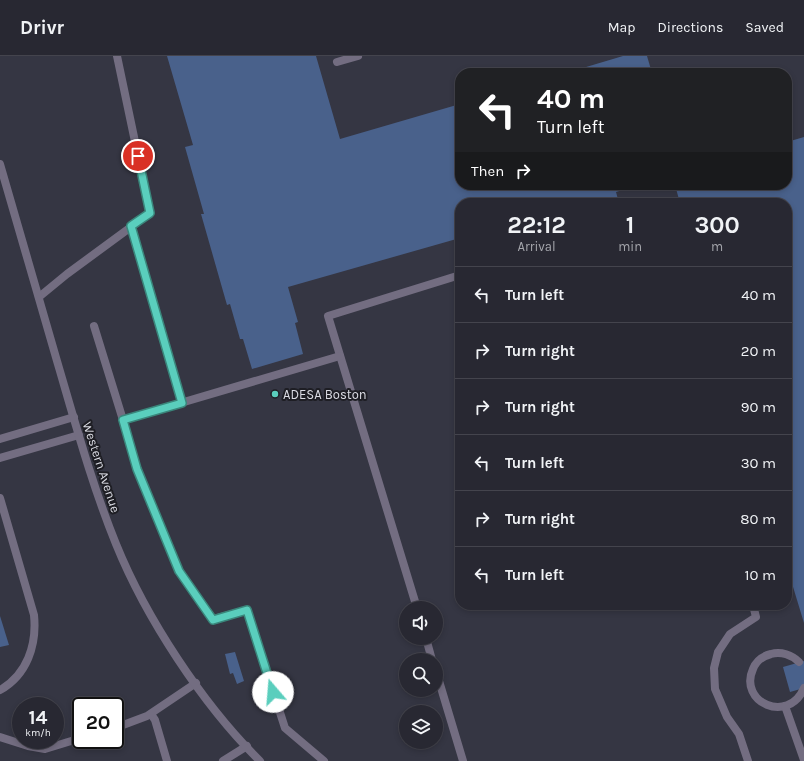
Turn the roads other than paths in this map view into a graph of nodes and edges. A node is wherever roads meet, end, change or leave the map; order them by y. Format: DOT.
graph roads {
  1 [pos="117,56"];
  2 [pos="358,56"];
  3 [pos="337,62"];
  4 [pos="0,164"];
  5 [pos="131,226"];
  6 [pos="455,277"];
  7 [pos="39,297"];
  8 [pos="94,326"];
  9 [pos="340,356"];
  10 [pos="182,403"];
  11 [pos="74,417"];
  12 [pos="123,420"];
  13 [pos="79,435"];
  14 [pos="0,439"];
  15 [pos="0,458"];
  16 [pos="0,498"];
  17 [pos="414,601"];
  18 [pos="754,610"];
  19 [pos="799,662"];
  20 [pos="196,683"];
  21 [pos="804,688"];
  22 [pos="0,690"];
  23 [pos="443,695"];
  24 [pos="785,706"];
  25 [pos="151,714"];
  26 [pos="124,725"];
  27 [pos="0,737"];
  28 [pos="72,740"];
  29 [pos="247,746"];
  30 [pos="804,760"];
  31 [pos="166,761"];
  32 [pos="223,761"];
  33 [pos="260,761"];
  34 [pos="324,761"];
  35 [pos="463,761"];
  36 [pos="748,761"];
  1 -- 5 [label="street"];
  2 -- 3 [label="street"];
  4 -- 7 [label="street, Western Avenue"];
  5 -- 7 [label="street"];
  5 -- 10 [label="street"];
  6 -- 9 [label="street"];
  7 -- 11 [label="street, Western Avenue"];
  8 -- 12 [label="street"];
  9 -- 10 [label="street"];
  9 -- 17 [label="street"];
  10 -- 12 [label="street"];
  11 -- 13 [label="street, Western Avenue"];
  11 -- 14 [label="street"];
  12 -- 34 [label="street"];
  13 -- 15 [label="street"];
  13 -- 20 [label="street, Western Avenue"];
  16 -- 22 [label="street"];
  18 -- 36 [label="street"];
  19 -- 24 [label="street"];
  20 -- 25 [label="street"];
  20 -- 29 [label="street, Western Avenue"];
  21 -- 24 [label="street"];
  23 -- 35 [label="street"];
  24 -- 30 [label="street"];
  25 -- 26 [label="street"];
  25 -- 31 [label="street"];
  27 -- 28 [label="street"];
  29 -- 32 [label="street"];
  29 -- 33 [label="street, Western Avenue"];
}
